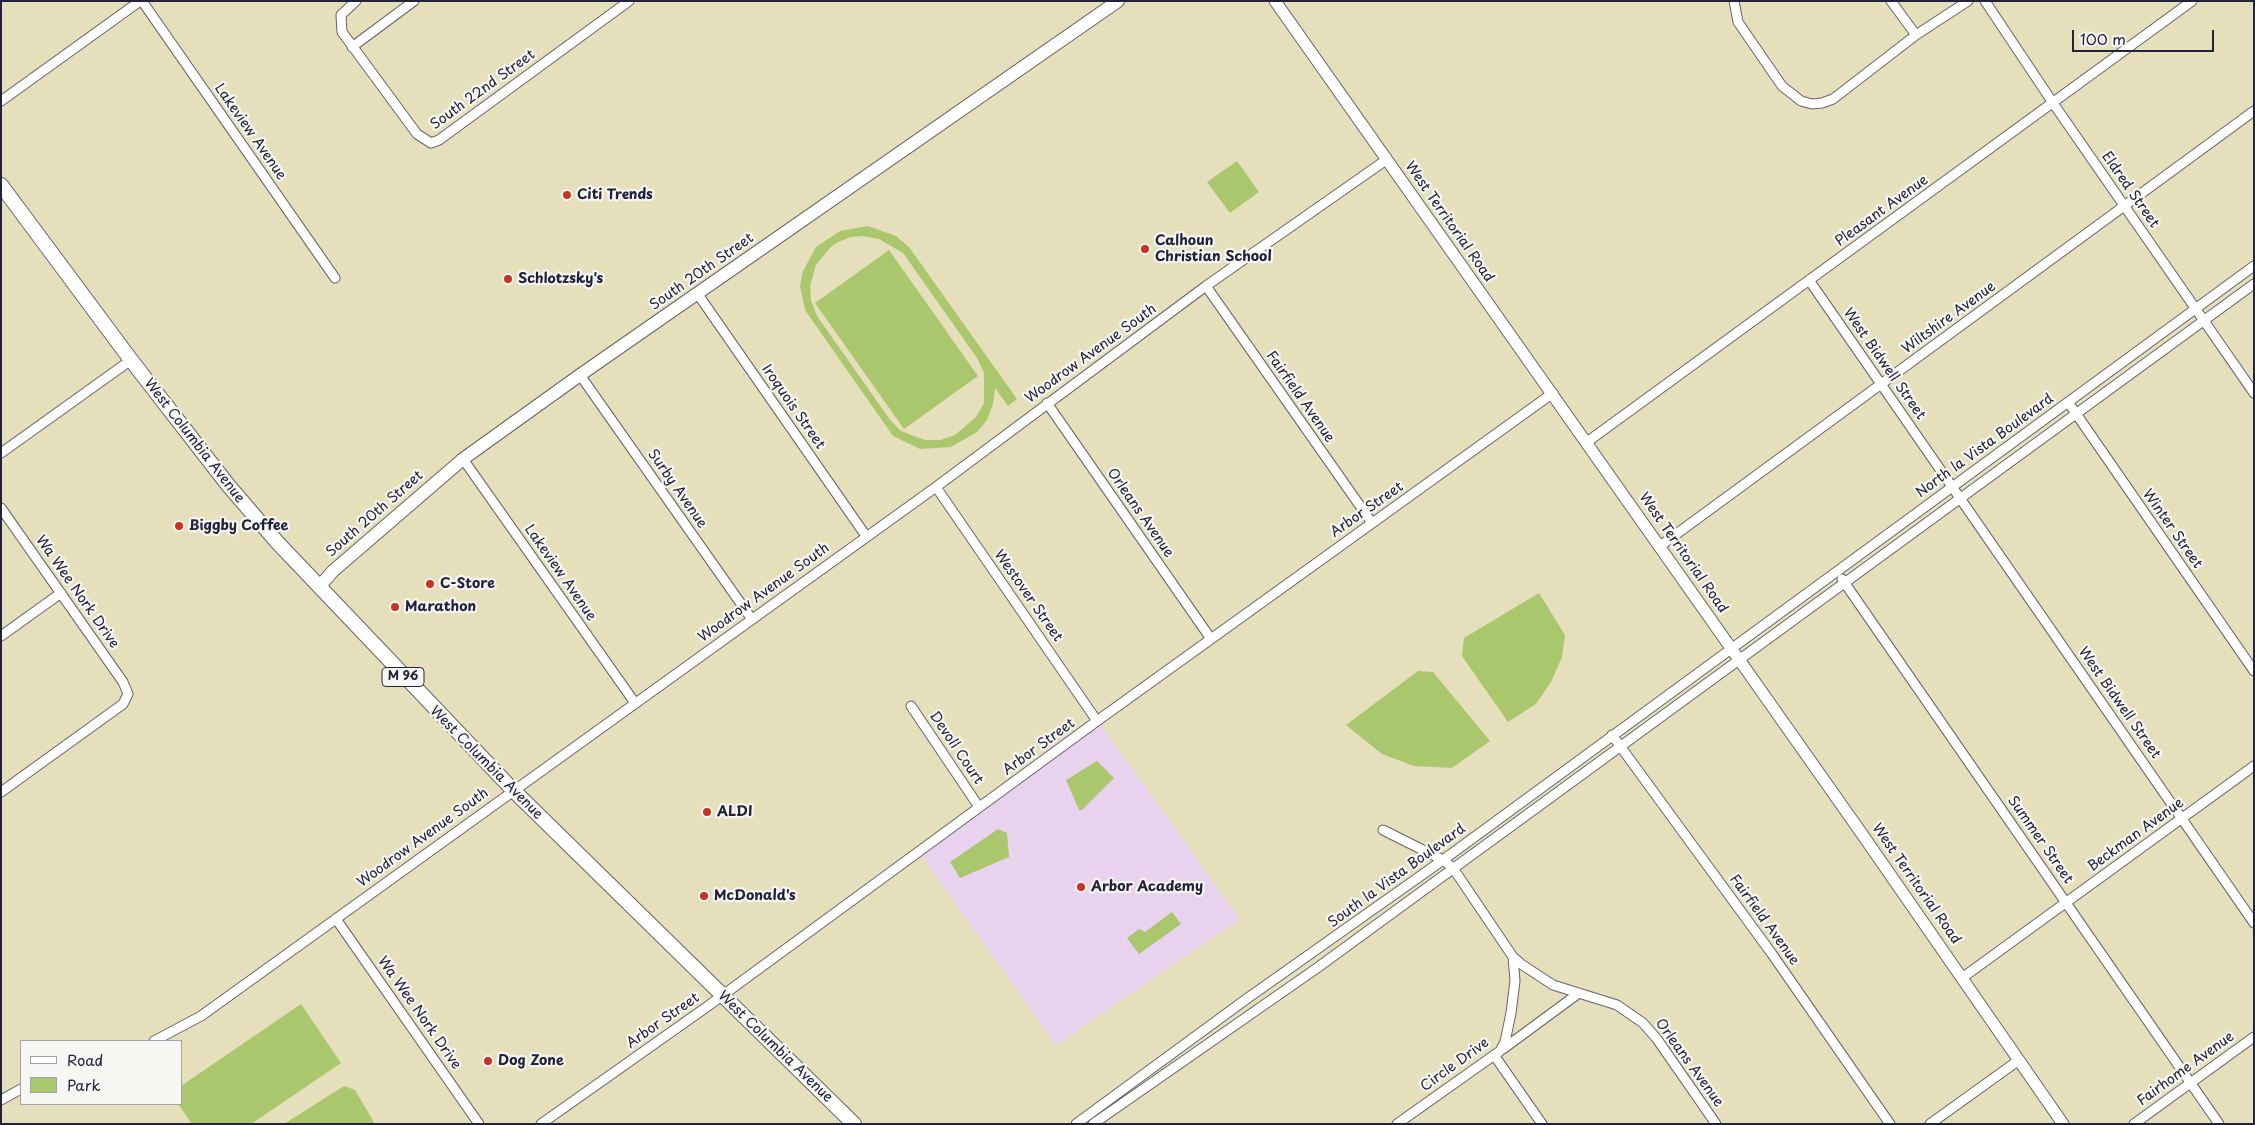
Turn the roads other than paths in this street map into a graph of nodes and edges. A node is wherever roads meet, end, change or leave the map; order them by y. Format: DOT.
graph roads {
  1 [pos="141,1"];
  2 [pos="356,1"];
  3 [pos="414,1"];
  4 [pos="629,1"];
  5 [pos="1118,1"];
  6 [pos="1275,1"];
  7 [pos="1734,1"];
  8 [pos="1892,1"];
  9 [pos="1968,1"];
  10 [pos="1986,1"];
  11 [pos="2192,1"];
  12 [pos="1916,35"];
  13 [pos="352,47"];
  14 [pos="1,101"];
  15 [pos="2053,103"];
  16 [pos="2254,111"];
  17 [pos="1386,160"];
  18 [pos="1,185"];
  19 [pos="2124,206"];
  20 [pos="2254,266"];
  21 [pos="336,278"];
  22 [pos="1809,280"];
  23 [pos="2254,284"];
  24 [pos="1206,286"];
  25 [pos="697,294"];
  26 [pos="2195,308"];
  27 [pos="2203,320"];
  28 [pos="131,360"];
  29 [pos="580,375"];
  30 [pos="1882,385"];
  31 [pos="1553,393"];
  32 [pos="2254,393"];
  33 [pos="2068,402"];
  34 [pos="1046,403"];
  35 [pos="2076,414"];
  36 [pos="1587,442"];
  37 [pos="1,453"];
  38 [pos="463,458"];
  39 [pos="936,487"];
  40 [pos="1952,488"];
  41 [pos="1960,499"];
  42 [pos="1,508"];
  43 [pos="1372,523"];
  44 [pos="866,536"];
  45 [pos="1660,546"];
  46 [pos="1837,572"];
  47 [pos="1845,583"];
  48 [pos="318,587"];
  49 [pos="61,593"];
  50 [pos="751,618"];
  51 [pos="1,636"];
  52 [pos="1211,639"];
  53 [pos="1732,648"];
  54 [pos="1740,659"];
  55 [pos="2254,671"];
  56 [pos="635,703"];
  57 [pos="911,706"];
  58 [pos="1097,721"];
  59 [pos="1612,735"];
  60 [pos="1622,745"];
  61 [pos="2254,766"];
  62 [pos="512,790"];
  63 [pos="1,792"];
  64 [pos="979,807"];
  65 [pos="2182,818"];
  66 [pos="1383,830"];
  67 [pos="1443,860"];
  68 [pos="1453,868"];
  69 [pos="2067,903"];
  70 [pos="336,919"];
  71 [pos="2254,923"];
  72 [pos="1513,957"];
  73 [pos="1962,978"];
  74 [pos="1579,993"];
  75 [pos="721,995"];
  76 [pos="2254,1037"];
  77 [pos="156,1040"];
  78 [pos="1497,1053"];
  79 [pos="2019,1060"];
  80 [pos="2191,1082"];
  81 [pos="20,1090"];
  82 [pos="1,1100"];
  83 [pos="479,1124"];
  84 [pos="541,1124"];
  85 [pos="854,1124"];
  86 [pos="1076,1124"];
  87 [pos="1093,1124"];
  88 [pos="1397,1124"];
  89 [pos="1542,1124"];
  90 [pos="1716,1124"];
  91 [pos="1890,1124"];
  92 [pos="1930,1124"];
  93 [pos="2063,1124"];
  94 [pos="2134,1124"];
  95 [pos="2219,1124"];
  1 -- 14 [label="street"];
  1 -- 21 [label="street, Lakeview Avenue"];
  2 -- 13 [label="street"];
  3 -- 13 [label="street"];
  4 -- 13 [label="street, South 22nd Street"];
  5 -- 25 [label="main road, South 20th Street"];
  6 -- 17 [label="street, West Territorial Road"];
  7 -- 12 [label="street"];
  8 -- 12 [label="street"];
  9 -- 12 [label="street"];
  10 -- 15 [label="street, Eldred Street"];
  11 -- 15 [label="street, Pleasant Avenue"];
  15 -- 19 [label="street, Eldred Street"];
  15 -- 22 [label="street, Pleasant Avenue"];
  16 -- 19 [label="street, Wiltshire Avenue"];
  17 -- 24 [label="street, Woodrow Avenue South"];
  17 -- 31 [label="street, West Territorial Road"];
  18 -- 28 [label="main road, West Columbia Avenue / M 96"];
  19 -- 26 [label="street, Eldred Street"];
  19 -- 30 [label="street, Wiltshire Avenue"];
  20 -- 26 [label="street, North la Vista Boulevard"];
  22 -- 30 [label="street, West Bidwell Street"];
  22 -- 36 [label="street, Pleasant Avenue"];
  23 -- 27 [label="street, North la Vista Boulevard"];
  24 -- 34 [label="street, Woodrow Avenue South"];
  24 -- 43 [label="street, Fairfield Avenue"];
  25 -- 29 [label="main road, South 20th Street"];
  25 -- 44 [label="street, Iroquois Street"];
  26 -- 27 [label="street, Eldred Street"];
  26 -- 33 [label="street, North la Vista Boulevard"];
  27 -- 32 [label="street, Eldred Street"];
  27 -- 35 [label="street, North la Vista Boulevard"];
  28 -- 37 [label="street"];
  28 -- 48 [label="main road, West Columbia Avenue / M 96"];
  29 -- 38 [label="main road, South 20th Street"];
  29 -- 50 [label="street, Surby Avenue"];
  30 -- 40 [label="street, West Bidwell Street"];
  30 -- 45 [label="street, Wiltshire Avenue"];
  31 -- 36 [label="street, West Territorial Road"];
  31 -- 43 [label="street, Arbor Street"];
  33 -- 35 [label="street, Winter Street"];
  33 -- 40 [label="street, North la Vista Boulevard"];
  34 -- 39 [label="street, Woodrow Avenue South"];
  34 -- 52 [label="street, Orleans Avenue"];
  35 -- 41 [label="street, North la Vista Boulevard"];
  35 -- 55 [label="street, Winter Street"];
  36 -- 45 [label="street, West Territorial Road"];
  38 -- 48 [label="main road, South 20th Street"];
  38 -- 56 [label="street, Lakeview Avenue"];
  39 -- 44 [label="street, Woodrow Avenue South"];
  39 -- 58 [label="street, Westover Street"];
  40 -- 41 [label="street, West Bidwell Street"];
  40 -- 46 [label="street, North la Vista Boulevard"];
  41 -- 47 [label="street, North la Vista Boulevard"];
  41 -- 65 [label="street, West Bidwell Street"];
  42 -- 49 [label="street, Wa Wee Nork Drive"];
  43 -- 52 [label="street, Arbor Street"];
  44 -- 50 [label="street, Woodrow Avenue South"];
  45 -- 53 [label="street, West Territorial Road"];
  46 -- 47 [label="street, Summer Street"];
  46 -- 53 [label="street, North la Vista Boulevard"];
  47 -- 54 [label="street, North la Vista Boulevard"];
  47 -- 69 [label="street, Summer Street"];
  48 -- 62 [label="main road, West Columbia Avenue / M 96"];
  49 -- 51 [label="street"];
  49 -- 63 [label="street, Wa Wee Nork Drive"];
  50 -- 56 [label="street, Woodrow Avenue South"];
  52 -- 58 [label="street, Arbor Street"];
  53 -- 54 [label="street, West Territorial Road"];
  53 -- 59 [label="street, South la Vista Boulevard"];
  54 -- 60 [label="street, South la Vista Boulevard"];
  54 -- 73 [label="street, West Territorial Road"];
  56 -- 62 [label="street, Woodrow Avenue South"];
  57 -- 64 [label="street, Devoll Court"];
  58 -- 64 [label="street, Arbor Street"];
  59 -- 60 [label="street, Fairfield Avenue"];
  59 -- 67 [label="street, South la Vista Boulevard"];
  60 -- 68 [label="street, South la Vista Boulevard"];
  60 -- 91 [label="street, Fairfield Avenue"];
  61 -- 65 [label="street, Beckman Avenue"];
  62 -- 70 [label="street, Woodrow Avenue South"];
  62 -- 75 [label="main road, West Columbia Avenue / M 96"];
  64 -- 75 [label="street, Arbor Street"];
  65 -- 69 [label="street, Beckman Avenue"];
  65 -- 71 [label="street, West Bidwell Street"];
  66 -- 67 [label="street, Orleans Avenue"];
  67 -- 68 [label="street, Orleans Avenue"];
  67 -- 86 [label="street, South la Vista Boulevard"];
  68 -- 72 [label="street, Orleans Avenue"];
  68 -- 87 [label="street, South la Vista Boulevard"];
  69 -- 73 [label="street, Beckman Avenue"];
  69 -- 80 [label="street, Summer Street"];
  70 -- 77 [label="street, Woodrow Avenue South"];
  70 -- 83 [label="street, Wa Wee Nork Drive"];
  72 -- 74 [label="street, Orleans Avenue"];
  72 -- 78 [label="street, Circle Drive"];
  73 -- 79 [label="street, West Territorial Road"];
  74 -- 78 [label="street"];
  74 -- 90 [label="street, Orleans Avenue"];
  75 -- 84 [label="street, Arbor Street"];
  75 -- 85 [label="main road, West Columbia Avenue / M 96"];
  76 -- 80 [label="street, Fairhome Avenue"];
  78 -- 88 [label="street, Circle Drive"];
  78 -- 89 [label="street"];
  79 -- 92 [label="street"];
  79 -- 93 [label="street, West Territorial Road"];
  80 -- 94 [label="street, Fairhome Avenue"];
  80 -- 95 [label="street, Summer Street"];
  81 -- 82 [label="street"];
}
